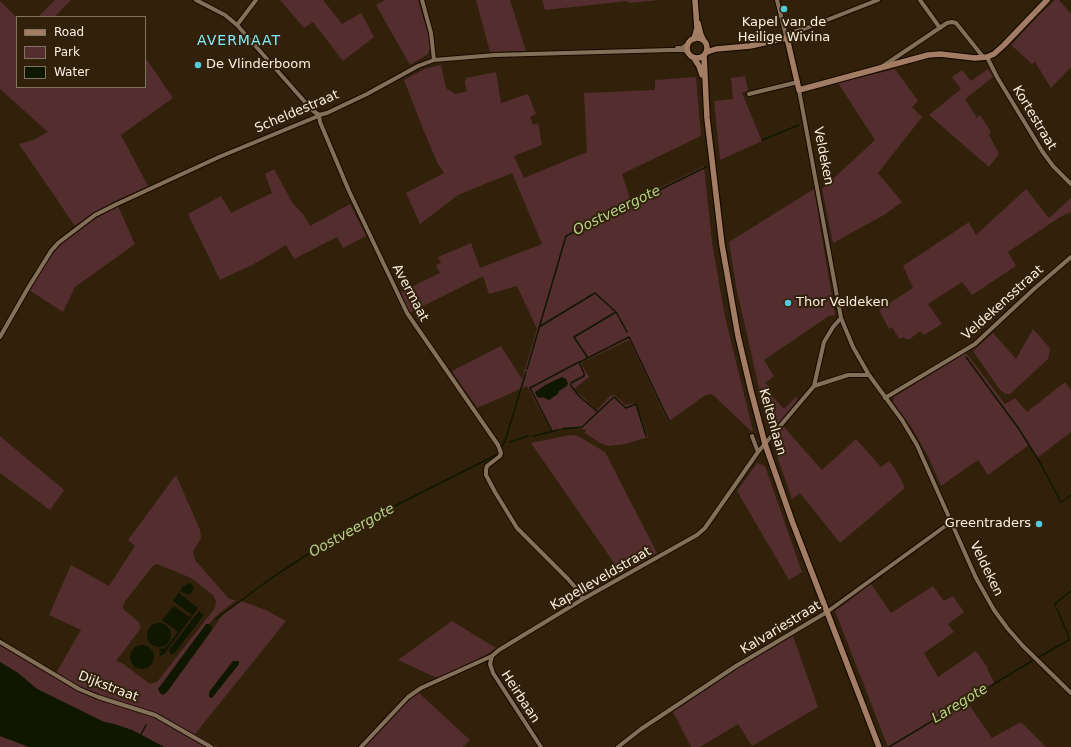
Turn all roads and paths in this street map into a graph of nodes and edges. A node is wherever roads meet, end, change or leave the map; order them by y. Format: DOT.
graph roads {
  1 [pos="196,0"];
  2 [pos="256,0"];
  3 [pos="422,0"];
  4 [pos="695,0"];
  5 [pos="777,0"];
  6 [pos="878,0"];
  7 [pos="920,0"];
  8 [pos="1047,0"];
  9 [pos="697,15"];
  10 [pos="237,25"];
  11 [pos="940,28"];
  12 [pos="786,36"];
  13 [pos="694,39"];
  14 [pos="705,42"];
  15 [pos="688,44"];
  16 [pos="725,47"];
  17 [pos="671,50"];
  18 [pos="688,52"];
  19 [pos="706,54"];
  20 [pos="985,57"];
  21 [pos="694,58"];
  22 [pos="434,60"];
  23 [pos="881,68"];
  24 [pos="798,82"];
  25 [pos="705,87"];
  26 [pos="799,90"];
  27 [pos="749,94"];
  28 [pos="319,115"];
  29 [pos="1071,184"];
  30 [pos="1071,257"];
  31 [pos="841,318"];
  32 [pos="0,337"];
  33 [pos="869,375"];
  34 [pos="814,386"];
  35 [pos="885,398"];
  36 [pos="752,436"];
  37 [pos="765,444"];
  38 [pos="758,452"];
  39 [pos="951,522"];
  40 [pos="583,599"];
  41 [pos="827,612"];
  42 [pos="0,642"];
  43 [pos="492,656"];
  44 [pos="1071,693"];
  45 [pos="211,747"];
  46 [pos="361,747"];
  47 [pos="541,747"];
  48 [pos="618,747"];
  49 [pos="879,747"];
  1 -- 10 [label="street, Avermaat"];
  2 -- 10 [label="street"];
  3 -- 22 [label="street"];
  4 -- 9 [label="main road, Keltenlaan"];
  5 -- 12 [label="street, Veldeken"];
  6 -- 12 [label="street"];
  7 -- 11 [label="street"];
  8 -- 20 [label="main road"];
  9 -- 13 [label="main road, Keltenlaan"];
  9 -- 14 [label="main road, Keltenlaan"];
  10 -- 28 [label="street, Avermaat"];
  11 -- 20 [label="street, Kortestraat"];
  11 -- 23 [label="street"];
  12 -- 16 [label="main road"];
  12 -- 24 [label="main road, Veldeken"];
  13 -- 14 [label="main road"];
  13 -- 15 [label="main road"];
  14 -- 16 [label="main road"];
  14 -- 19 [label="main road, Keltenlaan"];
  15 -- 17 [label="street, Scheldestraat"];
  15 -- 18 [label="main road"];
  16 -- 19 [label="main road"];
  17 -- 18 [label="street, Scheldestraat"];
  17 -- 22 [label="street, Scheldestraat"];
  18 -- 21 [label="main road, Keltenlaan"];
  19 -- 21 [label="main road"];
  19 -- 25 [label="main road, Keltenlaan"];
  20 -- 23 [label="main road"];
  20 -- 29 [label="street, Kortestraat"];
  21 -- 25 [label="main road, Keltenlaan"];
  22 -- 28 [label="street, Scheldestraat"];
  23 -- 26 [label="main road"];
  24 -- 26 [label="main road, Veldeken"];
  24 -- 27 [label="street"];
  25 -- 37 [label="main road, Keltenlaan"];
  26 -- 31 [label="street, Veldeken"];
  28 -- 32 [label="street, Scheldestraat"];
  28 -- 40 [label="street, Avermaat"];
  30 -- 35 [label="street, Veldekensstraat"];
  31 -- 33 [label="street, Veldeken"];
  31 -- 34 [label="street"];
  33 -- 34 [label="street"];
  33 -- 35 [label="street, Veldeken"];
  34 -- 37 [label="street, Kapelleveldstraat"];
  35 -- 39 [label="street, Veldeken"];
  36 -- 38 [label="street"];
  37 -- 38 [label="street, Kapelleveldstraat"];
  37 -- 41 [label="main road, Keltenlaan"];
  38 -- 40 [label="street, Kapelleveldstraat"];
  39 -- 41 [label="street, Kalvariestraat"];
  39 -- 44 [label="street, Veldeken"];
  40 -- 43 [label="street, Kapelleveldstraat"];
  41 -- 48 [label="street, Kalvariestraat"];
  41 -- 49 [label="main road, Keltenlaan"];
  42 -- 45 [label="street, Dijkstraat"];
  43 -- 46 [label="street, Kapelleveldstraat"];
  43 -- 47 [label="street, Heirbaan"];
}
